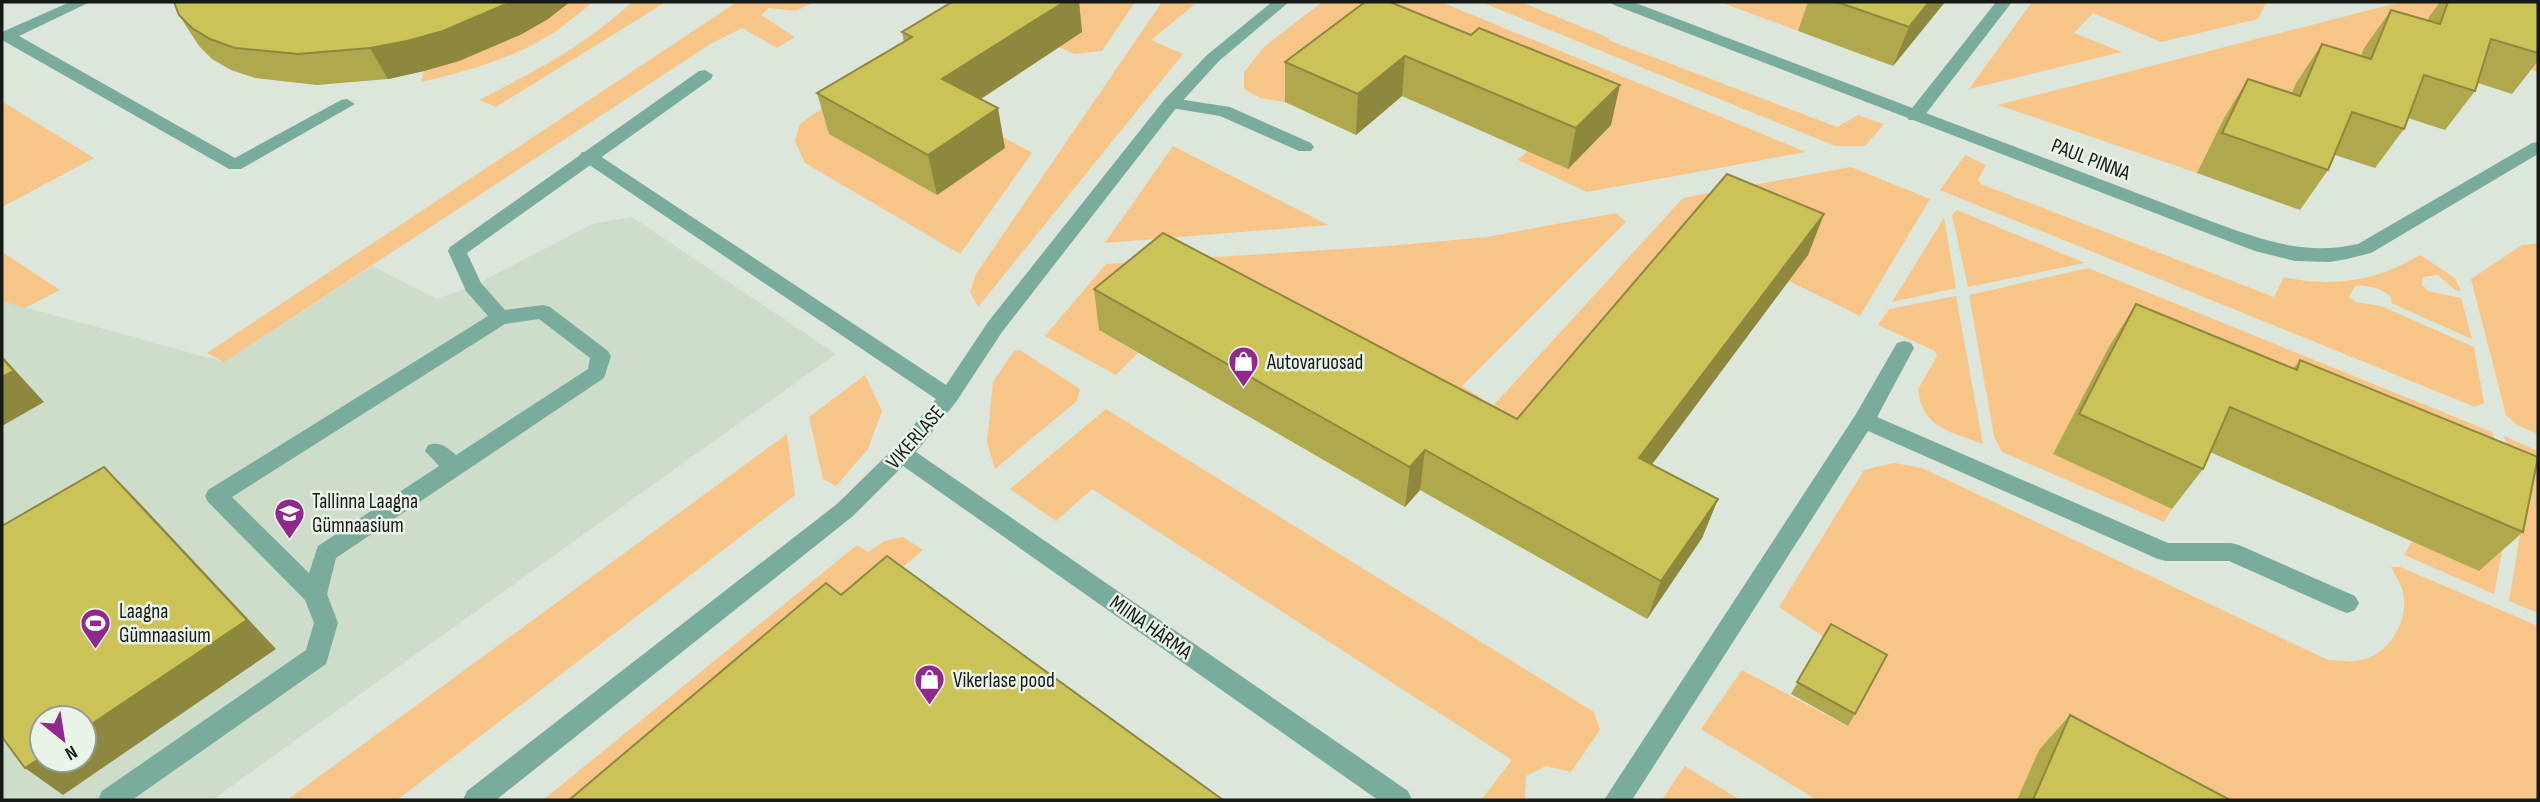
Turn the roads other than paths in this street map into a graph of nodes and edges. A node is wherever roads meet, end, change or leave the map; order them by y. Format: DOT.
graph roads {
  1 [pos="82,2"];
  2 [pos="1281,2"];
  3 [pos="1619,2"];
  4 [pos="2004,2"];
  5 [pos="705,75"];
  6 [pos="1171,103"];
  7 [pos="347,104"];
  8 [pos="1915,116"];
  9 [pos="1305,147"];
  10 [pos="2538,147"];
  11 [pos="588,156"];
  12 [pos="500,318"];
  13 [pos="1904,348"];
  14 [pos="949,397"];
  15 [pos="1864,420"];
  16 [pos="436,451"];
  17 [pos="902,454"];
  18 [pos="455,467"];
  19 [pos="315,594"];
  20 [pos="2347,603"];
  21 [pos="111,800"];
  22 [pos="476,800"];
  23 [pos="1399,800"];
  24 [pos="1617,800"];
  1 -- 7 [label="street"];
  2 -- 6 [label="street, VIKERLASE"];
  3 -- 8 [label="street, PAUL PINNA"];
  4 -- 8 [label="street"];
  5 -- 11 [label="street"];
  6 -- 9 [label="street"];
  6 -- 14 [label="street, VIKERLASE"];
  8 -- 10 [label="street, PAUL PINNA"];
  11 -- 12 [label="street"];
  11 -- 14 [label="street"];
  12 -- 18 [label="street"];
  12 -- 19 [label="street"];
  13 -- 15 [label="street"];
  14 -- 17 [label="street, VIKERLASE"];
  15 -- 20 [label="street"];
  15 -- 24 [label="street"];
  16 -- 18 [label="street"];
  17 -- 22 [label="street, VIKERLASE"];
  17 -- 23 [label="street, MIINA HÄRMA"];
  18 -- 19 [label="street"];
  19 -- 21 [label="street"];
}
